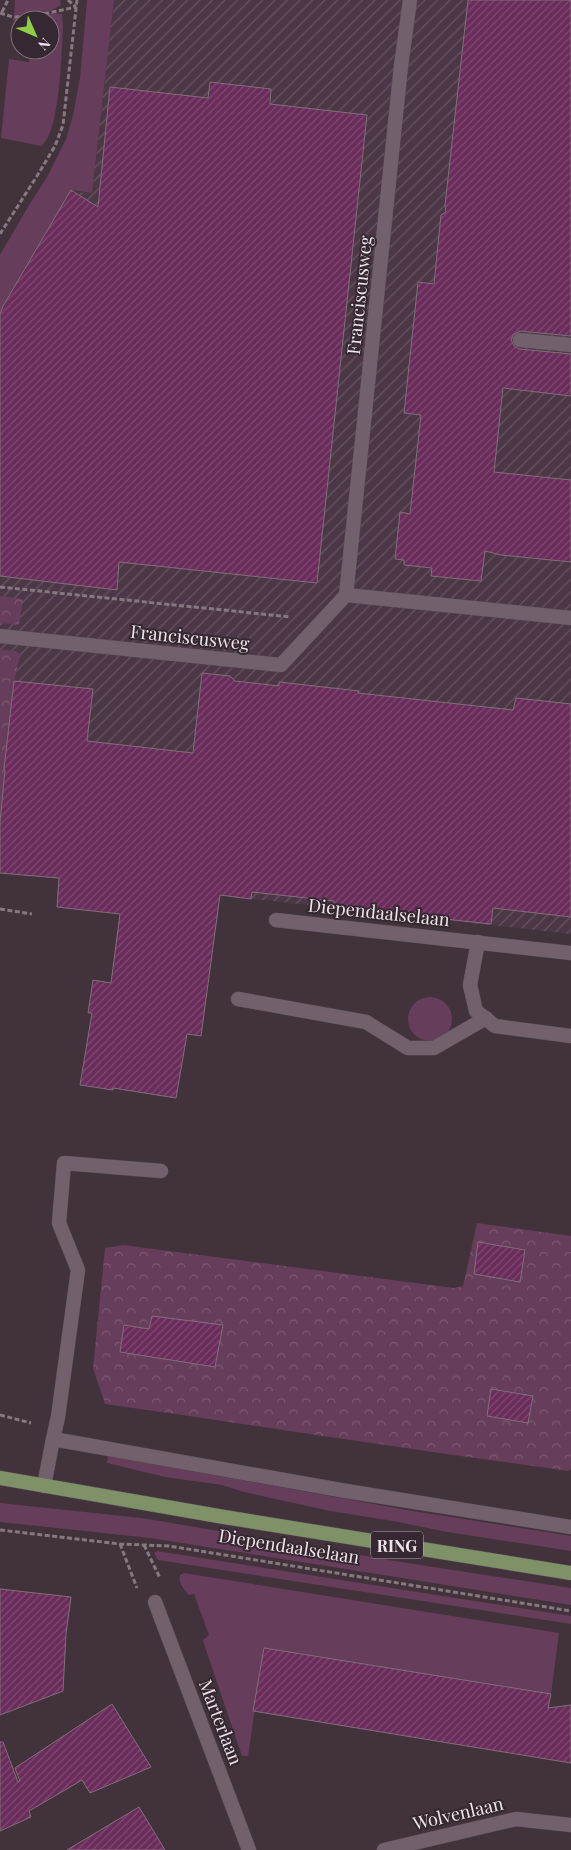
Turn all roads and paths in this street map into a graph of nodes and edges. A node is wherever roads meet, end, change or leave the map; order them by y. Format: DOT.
graph roads {
  1 [pos="8,0"];
  2 [pos="68,0"];
  3 [pos="77,0"];
  4 [pos="410,0"];
  5 [pos="76,7"];
  6 [pos="1,13"];
  7 [pos="0,234"];
  8 [pos="520,340"];
  9 [pos="571,345"];
  10 [pos="0,587"];
  11 [pos="346,594"];
  12 [pos="298,617"];
  13 [pos="571,618"];
  14 [pos="0,636"];
  15 [pos="0,909"];
  16 [pos="32,914"];
  17 [pos="276,920"];
  18 [pos="478,942"];
  19 [pos="571,953"];
  20 [pos="238,998"];
  21 [pos="486,1018"];
  22 [pos="571,1036"];
  23 [pos="161,1171"];
  24 [pos="53,1439"];
  25 [pos="0,1478"];
  26 [pos="44,1486"];
  27 [pos="571,1527"];
  28 [pos="0,1530"];
  29 [pos="120,1544"];
  30 [pos="571,1572"];
  31 [pos="156,1605"];
  32 [pos="571,1611"];
  33 [pos="571,1825"];
  34 [pos="249,1850"];
  35 [pos="384,1850"];
  1 -- 6 [label="path"];
  2 -- 5 [label="path"];
  3 -- 5 [label="path"];
  4 -- 11 [label="street, Franciscusweg"];
  5 -- 6 [label="path"];
  5 -- 7 [label="path"];
  8 -- 9 [label="street"];
  10 -- 12 [label="path, Franciscusweg"];
  11 -- 13 [label="street"];
  11 -- 14 [label="street, Franciscusweg"];
  15 -- 16 [label="path"];
  17 -- 18 [label="street, Diependaalselaan"];
  18 -- 19 [label="street, Diependaalselaan"];
  18 -- 21 [label="street"];
  20 -- 21 [label="street"];
  21 -- 22 [label="street"];
  23 -- 24 [label="street"];
  24 -- 26 [label="street"];
  24 -- 27 [label="street"];
  25 -- 26 [label="main road, Diependaalselaan / RING"];
  26 -- 30 [label="main road, Diependaalselaan / RING"];
  28 -- 29 [label="path, Diependaalselaan"];
  29 -- 31 [label="path"];
  29 -- 32 [label="path, Diependaalselaan"];
  31 -- 34 [label="street, Marterlaan"];
  33 -- 35 [label="street, Wolvenlaan"];
}
